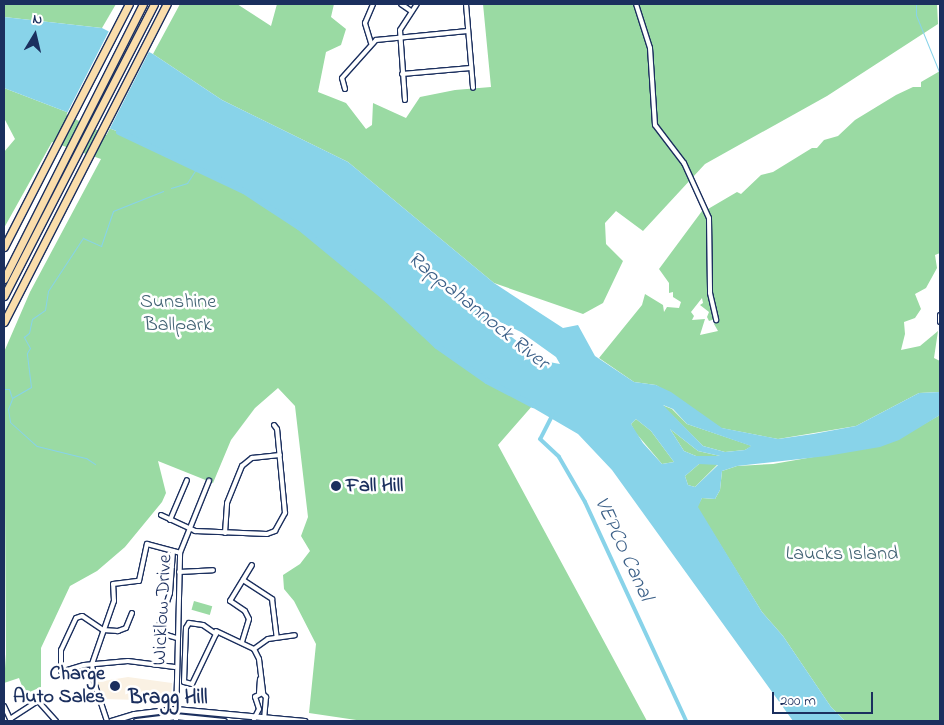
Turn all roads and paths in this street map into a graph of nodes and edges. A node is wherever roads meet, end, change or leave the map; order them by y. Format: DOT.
graph roads {
  1 [pos="129,4"];
  2 [pos="142,4"];
  3 [pos="154,4"];
  4 [pos="167,4"];
  5 [pos="372,4"];
  6 [pos="401,4"];
  7 [pos="417,4"];
  8 [pos="466,4"];
  9 [pos="636,4"];
  10 [pos="411,11"];
  11 [pos="468,31"];
  12 [pos="400,36"];
  13 [pos="371,43"];
  14 [pos="471,68"];
  15 [pos="402,74"];
  16 [pos="474,88"];
  17 [pos="345,89"];
  18 [pos="405,100"];
  19 [pos="4,247"];
  20 [pos="4,279"];
  21 [pos="4,296"];
  22 [pos="940,315"];
  23 [pos="716,320"];
  24 [pos="4,322"];
  25 [pos="940,322"];
  26 [pos="274,425"];
  27 [pos="280,455"];
  28 [pos="187,480"];
  29 [pos="209,481"];
  30 [pos="161,515"];
  31 [pos="170,520"];
  32 [pos="188,529"];
  33 [pos="225,533"];
  34 [pos="173,551"];
  35 [pos="180,554"];
  36 [pos="252,565"];
  37 [pos="213,570"];
  38 [pos="178,572"];
  39 [pos="242,580"];
  40 [pos="132,613"];
  41 [pos="103,630"];
  42 [pos="216,631"];
  43 [pos="295,635"];
  44 [pos="276,637"];
  45 [pos="177,638"];
  46 [pos="242,642"];
  47 [pos="254,649"];
  48 [pos="92,664"];
  49 [pos="175,667"];
  50 [pos="261,693"];
  51 [pos="261,703"];
  52 [pos="4,706"];
  53 [pos="175,709"];
  54 [pos="175,719"];
  55 [pos="254,719"];
  56 [pos="10,720"];
  57 [pos="263,720"];
  58 [pos="56,721"];
  59 [pos="107,721"];
  60 [pos="111,721"];
  61 [pos="136,721"];
  62 [pos="224,721"];
  63 [pos="304,721"];
  1 -- 19 [label="highway"];
  2 -- 20 [label="highway"];
  3 -- 21 [label="highway"];
  4 -- 24 [label="highway"];
  5 -- 13 [label="street"];
  6 -- 10 [label="street"];
  7 -- 10 [label="street"];
  8 -- 11 [label="street"];
  9 -- 23 [label="street"];
  10 -- 12 [label="street"];
  11 -- 12 [label="street"];
  11 -- 14 [label="street"];
  12 -- 13 [label="street"];
  12 -- 15 [label="street"];
  13 -- 17 [label="street"];
  14 -- 15 [label="street"];
  14 -- 16 [label="street"];
  15 -- 18 [label="street"];
  22 -- 25 [label="street"];
  26 -- 27 [label="street"];
  27 -- 33 [label="street"];
  27 -- 33 [label="street"];
  28 -- 31 [label="street"];
  29 -- 32 [label="street, Wicklow Drive"];
  30 -- 31 [label="street"];
  31 -- 32 [label="street"];
  32 -- 33 [label="street"];
  32 -- 35 [label="street, Wicklow Drive"];
  34 -- 35 [label="street"];
  34 -- 41 [label="street"];
  34 -- 45 [label="street"];
  35 -- 38 [label="street, Wicklow Drive"];
  36 -- 39 [label="street"];
  37 -- 38 [label="street"];
  38 -- 45 [label="street, Wicklow Drive"];
  39 -- 44 [label="street"];
  39 -- 46 [label="street"];
  40 -- 41 [label="street"];
  41 -- 48 [label="street"];
  41 -- 48 [label="street"];
  42 -- 42 [label="street"];
  42 -- 46 [label="street"];
  43 -- 44 [label="street"];
  44 -- 47 [label="street"];
  45 -- 49 [label="street, Wicklow Drive"];
  46 -- 47 [label="street"];
  47 -- 50 [label="street"];
  48 -- 49 [label="street"];
  48 -- 59 [label="street"];
  49 -- 53 [label="street, Wicklow Drive"];
  50 -- 51 [label="street"];
  50 -- 51 [label="street"];
  51 -- 55 [label="street"];
  51 -- 57 [label="street"];
  52 -- 56 [label="street"];
  53 -- 54 [label="street, Wicklow Drive"];
  53 -- 55 [label="main road"];
  53 -- 60 [label="main road"];
  54 -- 61 [label="main road"];
  54 -- 62 [label="main road"];
  55 -- 57 [label="main road"];
  56 -- 58 [label="street"];
  57 -- 63 [label="main road"];
}
